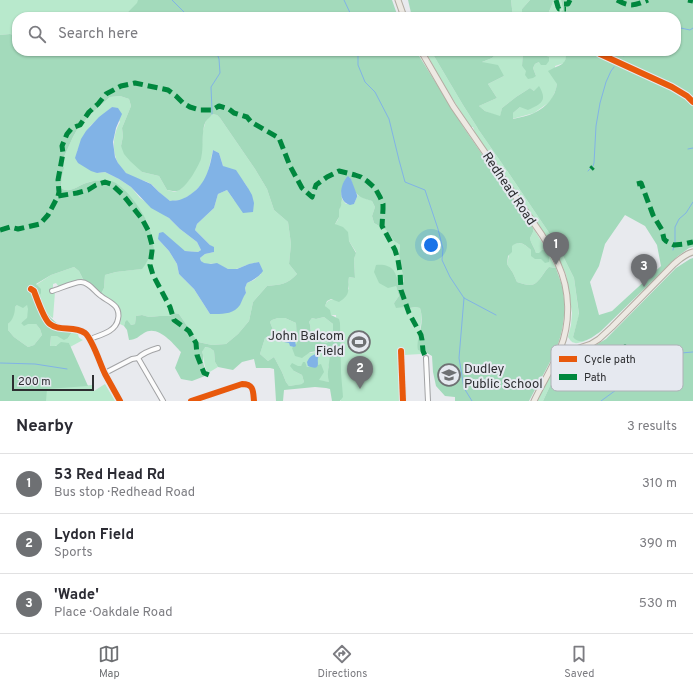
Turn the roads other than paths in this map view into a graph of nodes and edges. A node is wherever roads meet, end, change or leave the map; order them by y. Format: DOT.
graph roads {
  1 [pos="398,0"];
  2 [pos="402,12"];
  3 [pos="424,56"];
  4 [pos="693,252"];
  5 [pos="31,289"];
  6 [pos="52,291"];
  7 [pos="90,339"];
  8 [pos="561,345"];
  9 [pos="588,345"];
  10 [pos="158,348"];
  11 [pos="401,351"];
  12 [pos="138,358"];
  13 [pos="426,358"];
  14 [pos="551,366"];
  15 [pos="105,373"];
  16 [pos="120,401"];
  17 [pos="163,401"];
  18 [pos="191,401"];
  19 [pos="254,401"];
  20 [pos="403,401"];
  21 [pos="428,401"];
  22 [pos="534,401"];
  1 -- 2 [label="main road"];
  3 -- 8 [label="main road, Redhead Road"];
  4 -- 9 [label="main road"];
  5 -- 7 [label="street"];
  6 -- 7 [label="street"];
  7 -- 15 [label="street"];
  10 -- 12 [label="street"];
  11 -- 20 [label="street"];
  12 -- 15 [label="street"];
  12 -- 17 [label="street"];
  13 -- 21 [label="street"];
  14 -- 22 [label="main road, Redhead Road"];
  15 -- 16 [label="street"];
  18 -- 19 [label="street"];
}
